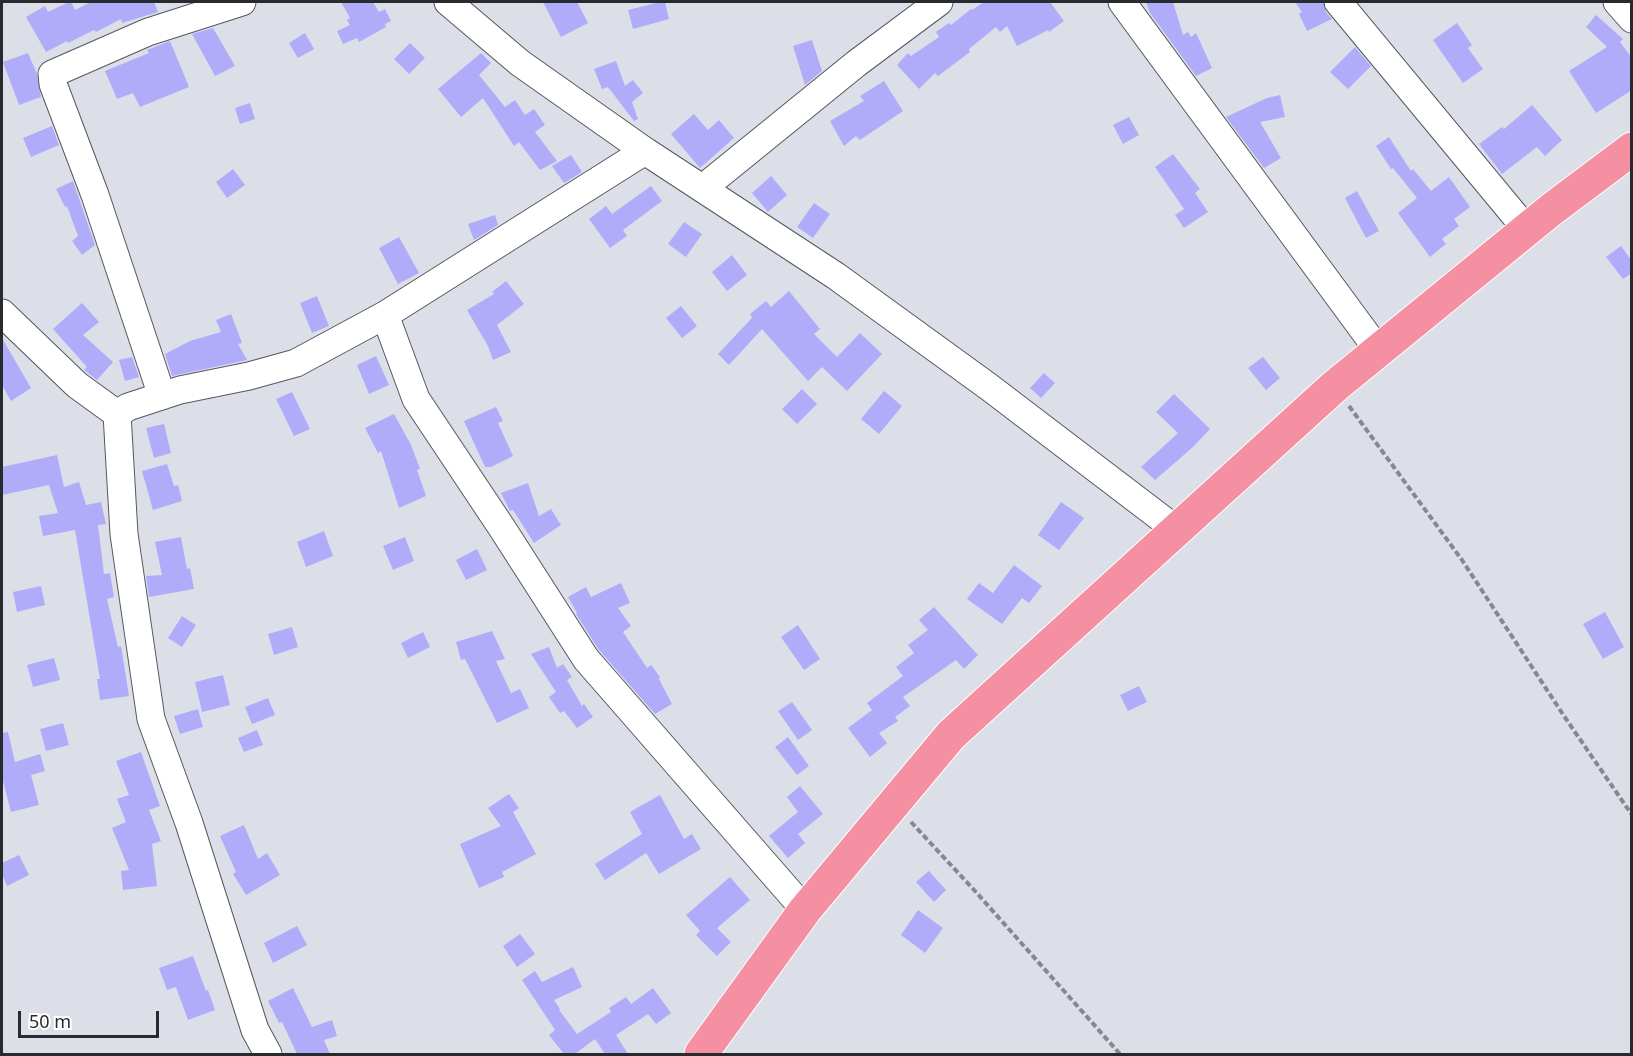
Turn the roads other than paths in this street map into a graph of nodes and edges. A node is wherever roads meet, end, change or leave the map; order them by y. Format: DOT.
graph roads {
  1 [pos="242,2"];
  2 [pos="448,2"];
  3 [pos="939,2"];
  4 [pos="1122,2"];
  5 [pos="1338,2"];
  6 [pos="1617,2"];
  7 [pos="1632,20"];
  8 [pos="1632,149"];
  9 [pos="645,151"];
  10 [pos="703,188"];
  11 [pos="1527,230"];
  12 [pos="2,313"];
  13 [pos="385,315"];
  14 [pos="1378,350"];
  15 [pos="162,396"];
  16 [pos="117,414"];
  17 [pos="1178,531"];
  18 [pos="805,910"];
  19 [pos="268,1054"];
  20 [pos="701,1054"];
  1 -- 15 [label="street"];
  2 -- 9 [label="street"];
  3 -- 10 [label="street"];
  4 -- 14 [label="street"];
  5 -- 11 [label="street"];
  6 -- 7 [label="street"];
  8 -- 11 [label="highway"];
  9 -- 10 [label="street"];
  9 -- 13 [label="street"];
  10 -- 17 [label="street"];
  11 -- 14 [label="highway"];
  12 -- 16 [label="street"];
  13 -- 15 [label="street"];
  13 -- 18 [label="street"];
  14 -- 17 [label="highway"];
  15 -- 16 [label="street"];
  16 -- 19 [label="street"];
  17 -- 18 [label="highway"];
  18 -- 20 [label="highway"];
}
